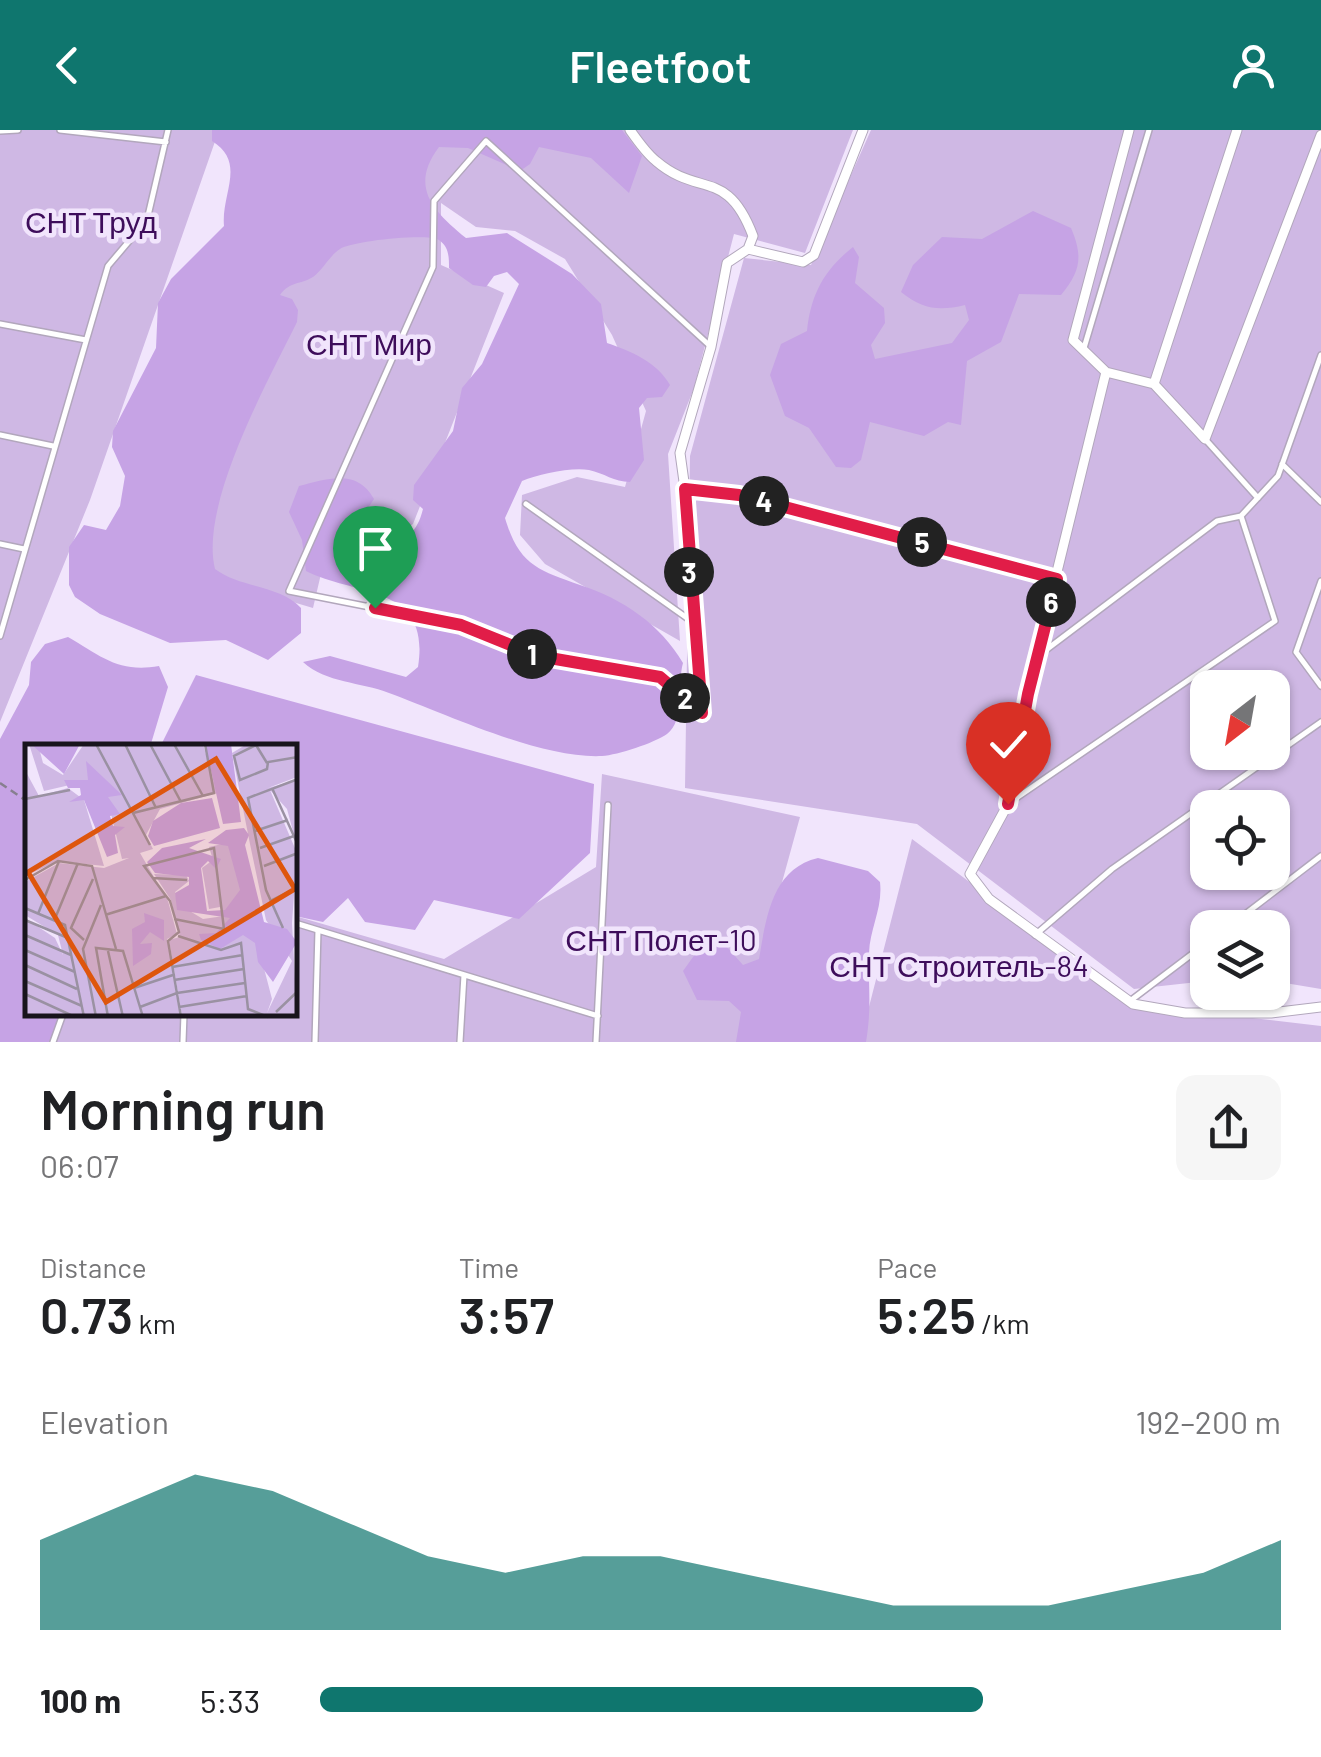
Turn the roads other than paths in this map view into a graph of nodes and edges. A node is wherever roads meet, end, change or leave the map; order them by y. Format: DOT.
graph roads {
  1 [pos="18,130"];
  2 [pos="60,130"];
  3 [pos="168,130"];
  4 [pos="630,130"];
  5 [pos="864,130"];
  6 [pos="1129,130"];
  7 [pos="1148,130"];
  8 [pos="1238,130"];
  9 [pos="0,131"];
  10 [pos="1321,135"];
  11 [pos="166,142"];
  12 [pos="748,249"];
  13 [pos="0,324"];
  14 [pos="86,340"];
  15 [pos="712,347"];
  16 [pos="1083,350"];
  17 [pos="1321,354"];
  18 [pos="1106,372"];
  19 [pos="1154,384"];
  20 [pos="0,435"];
  21 [pos="1206,439"];
  22 [pos="53,446"];
  23 [pos="1282,464"];
  24 [pos="685,489"];
  25 [pos="1258,498"];
  26 [pos="1321,502"];
  27 [pos="526,504"];
  28 [pos="1241,516"];
  29 [pos="0,544"];
  30 [pos="24,549"];
  31 [pos="1057,579"];
  32 [pos="1321,580"];
  33 [pos="694,624"];
  34 [pos="0,636"];
  35 [pos="1037,656"];
  36 [pos="699,662"];
  37 [pos="1321,686"];
  38 [pos="1321,722"];
  39 [pos="1008,804"];
  40 [pos="608,805"];
  41 [pos="1321,856"];
  42 [pos="1250,910"];
  43 [pos="298,924"];
  44 [pos="318,930"];
  45 [pos="1035,935"];
  46 [pos="1190,956"];
  47 [pos="464,975"];
  48 [pos="1129,1002"];
  49 [pos="1321,1007"];
  50 [pos="598,1016"];
  51 [pos="62,1017"];
  52 [pos="184,1017"];
  53 [pos="53,1042"];
  54 [pos="183,1042"];
  55 [pos="315,1042"];
  56 [pos="460,1042"];
  57 [pos="596,1042"];
  1 -- 9 [label="lane"];
  2 -- 11 [label="lane"];
  3 -- 11 [label="lane"];
  4 -- 12 [label="street"];
  5 -- 12 [label="street"];
  6 -- 16 [label="street"];
  7 -- 16 [label="lane"];
  8 -- 19 [label="street"];
  10 -- 21 [label="street"];
  11 -- 14 [label="lane"];
  12 -- 15 [label="street"];
  13 -- 14 [label="lane"];
  14 -- 22 [label="lane"];
  15 -- 24 [label="street"];
  15 -- 36 [label="lane"];
  16 -- 18 [label="street"];
  17 -- 23 [label="lane"];
  18 -- 19 [label="street"];
  18 -- 31 [label="street"];
  19 -- 21 [label="street"];
  20 -- 22 [label="lane"];
  21 -- 25 [label="lane"];
  22 -- 30 [label="lane"];
  23 -- 25 [label="lane"];
  23 -- 26 [label="lane"];
  24 -- 31 [label="street"];
  24 -- 33 [label="street"];
  25 -- 28 [label="lane"];
  27 -- 33 [label="lane"];
  28 -- 35 [label="lane"];
  28 -- 39 [label="lane"];
  29 -- 30 [label="lane"];
  30 -- 34 [label="lane"];
  31 -- 35 [label="street"];
  32 -- 37 [label="lane"];
  33 -- 36 [label="street"];
  35 -- 39 [label="street"];
  38 -- 45 [label="lane"];
  39 -- 45 [label="street"];
  40 -- 50 [label="lane"];
  41 -- 42 [label="lane"];
  43 -- 44 [label="lane"];
  44 -- 47 [label="lane"];
  44 -- 55 [label="lane"];
  45 -- 48 [label="street"];
  46 -- 48 [label="lane"];
  47 -- 50 [label="lane"];
  47 -- 56 [label="lane"];
  48 -- 49 [label="street"];
  50 -- 57 [label="lane"];
  51 -- 53 [label="lane"];
  52 -- 54 [label="lane"];
}
